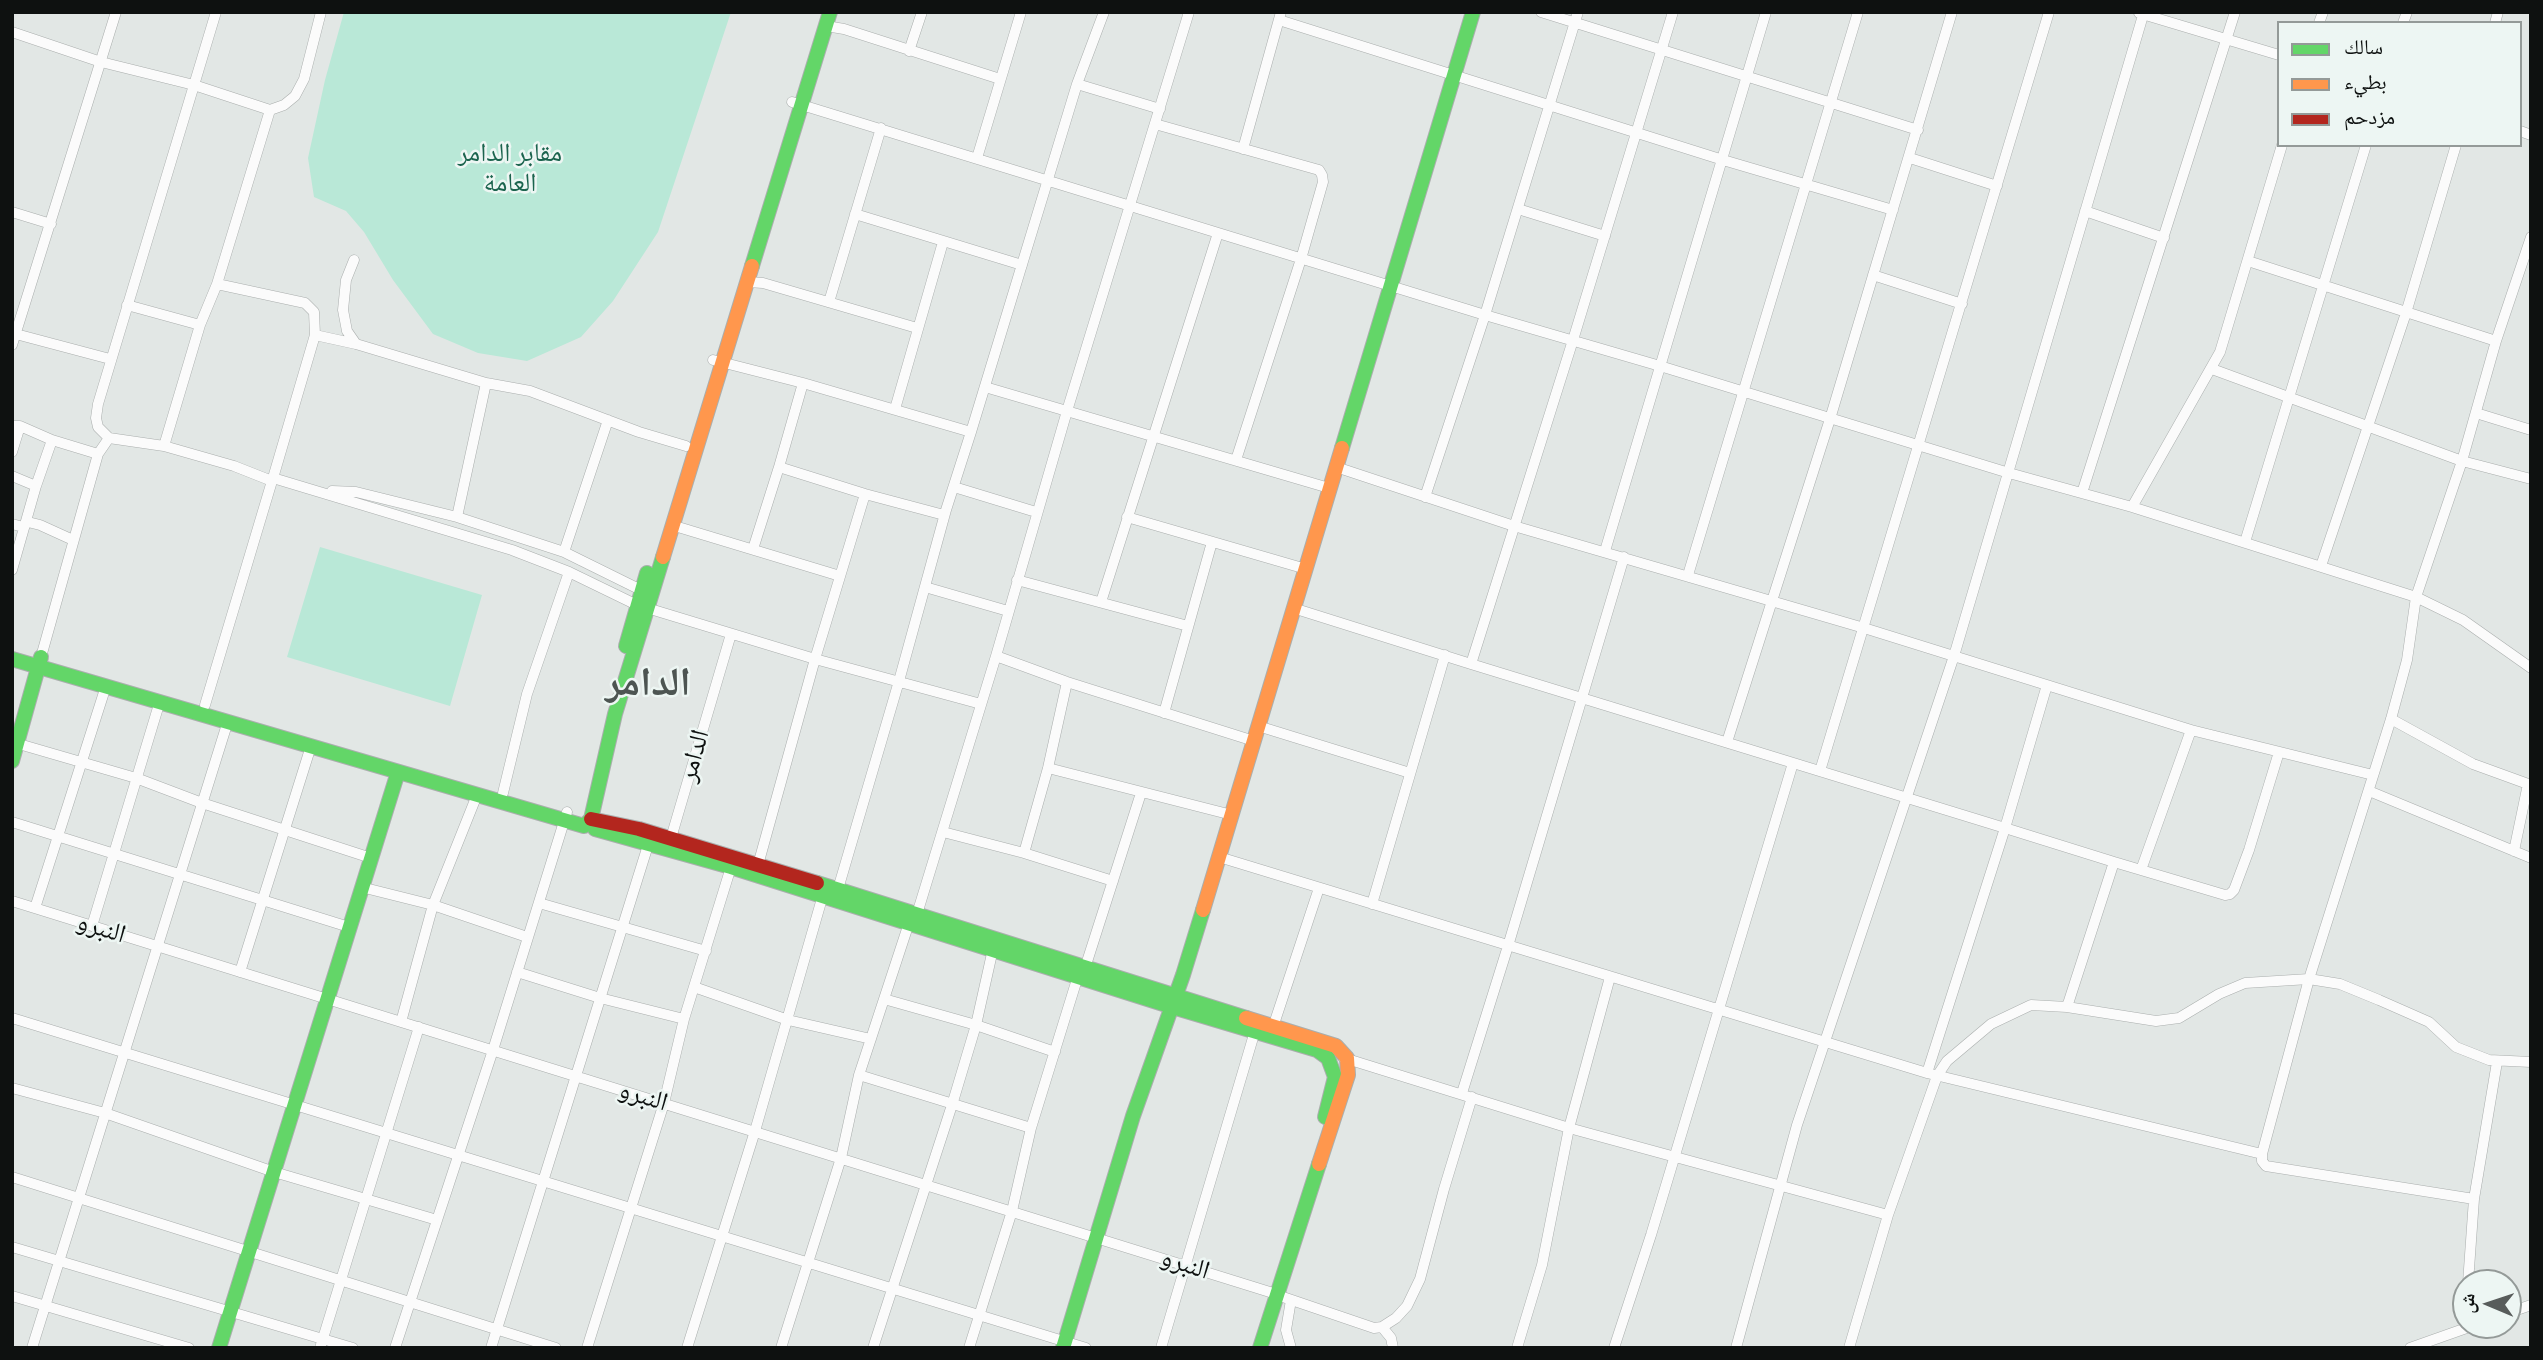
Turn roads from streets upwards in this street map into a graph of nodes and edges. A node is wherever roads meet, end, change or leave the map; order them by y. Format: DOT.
graph roads {
  1 [pos="116,12"];
  2 [pos="216,12"];
  3 [pos="321,12"];
  4 [pos="819,12"];
  5 [pos="922,12"];
  6 [pos="1021,12"];
  7 [pos="1103,12"];
  8 [pos="1189,12"];
  9 [pos="1473,12"];
  10 [pos="1541,12"];
  11 [pos="1673,12"];
  12 [pos="1766,12"];
  13 [pos="1858,12"];
  14 [pos="1952,12"];
  15 [pos="2049,12"];
  16 [pos="2235,12"];
  17 [pos="2142,13"];
  18 [pos="1280,16"];
  19 [pos="1576,17"];
  20 [pos="828,19"];
  21 [pos="12,32"];
  22 [pos="2227,40"];
  23 [pos="1660,50"];
  24 [pos="909,51"];
  25 [pos="2277,54"];
  26 [pos="101,62"];
  27 [pos="1454,75"];
  28 [pos="1746,76"];
  29 [pos="1000,79"];
  30 [pos="1077,84"];
  31 [pos="194,85"];
  32 [pos="1831,102"];
  33 [pos="797,103"];
  34 [pos="1550,105"];
  35 [pos="1160,109"];
  36 [pos="270,110"];
  37 [pos="1155,124"];
  38 [pos="881,128"];
  39 [pos="1918,130"];
  40 [pos="1636,132"];
  41 [pos="2281,147"];
  42 [pos="2365,147"];
  43 [pos="2455,147"];
  44 [pos="1243,149"];
  45 [pos="977,158"];
  46 [pos="1910,158"];
  47 [pos="1723,160"];
  48 [pos="1047,179"];
  49 [pos="1806,185"];
  50 [pos="1997,186"];
  51 [pos="1130,206"];
  52 [pos="1518,209"];
  53 [pos="1893,210"];
  54 [pos="2085,211"];
  55 [pos="12,212"];
  56 [pos="855,214"];
  57 [pos="51,224"];
  58 [pos="1218,233"];
  59 [pos="1605,236"];
  60 [pos="2531,237"];
  61 [pos="2164,238"];
  62 [pos="943,242"];
  63 [pos="1301,259"];
  64 [pos="354,260"];
  65 [pos="2248,261"];
  66 [pos="1022,265"];
  67 [pos="1873,275"];
  68 [pos="748,282"];
  69 [pos="217,284"];
  70 [pos="1390,285"];
  71 [pos="2322,286"];
  72 [pos="829,302"];
  73 [pos="1962,304"];
  74 [pos="127,305"];
  75 [pos="2406,313"];
  76 [pos="1485,315"];
  77 [pos="200,325"];
  78 [pos="917,328"];
  79 [pos="315,335"];
  80 [pos="13,338"];
  81 [pos="1573,340"];
  82 [pos="2496,341"];
  83 [pos="356,344"];
  84 [pos="110,359"];
  85 [pos="718,361"];
  86 [pos="1660,366"];
  87 [pos="2211,369"];
  88 [pos="486,383"];
  89 [pos="803,383"];
  90 [pos="985,387"];
  91 [pos="1744,392"];
  92 [pos="2288,397"];
  93 [pos="895,410"];
  94 [pos="1066,411"];
  95 [pos="2476,413"];
  96 [pos="1830,419"];
  97 [pos="608,420"];
  98 [pos="2368,425"];
  99 [pos="16,426"];
  100 [pos="2531,430"];
  101 [pos="971,432"];
  102 [pos="1152,436"];
  103 [pos="109,438"];
  104 [pos="52,440"];
  105 [pos="1920,445"];
  106 [pos="164,446"];
  107 [pos="686,446"];
  108 [pos="12,452"];
  109 [pos="97,454"];
  110 [pos="1236,460"];
  111 [pos="2462,461"];
  112 [pos="779,467"];
  113 [pos="1336,467"];
  114 [pos="2009,472"];
  115 [pos="12,476"];
  116 [pos="2531,479"];
  117 [pos="273,480"];
  118 [pos="36,486"];
  119 [pos="954,486"];
  120 [pos="1329,488"];
  121 [pos="314,490"];
  122 [pos="2082,493"];
  123 [pos="865,494"];
  124 [pos="1425,497"];
  125 [pos="2132,507"];
  126 [pos="1036,512"];
  127 [pos="944,515"];
  128 [pos="457,517"];
  129 [pos="1127,517"];
  130 [pos="12,524"];
  131 [pos="1514,526"];
  132 [pos="23,527"];
  133 [pos="672,529"];
  134 [pos="73,540"];
  135 [pos="1212,542"];
  136 [pos="2245,542"];
  137 [pos="753,549"];
  138 [pos="1605,551"];
  139 [pos="564,552"];
  140 [pos="1624,556"];
  141 [pos="2321,566"];
  142 [pos="1306,569"];
  143 [pos="12,570"];
  144 [pos="569,572"];
  145 [pos="1688,575"];
  146 [pos="840,576"];
  147 [pos="1017,580"];
  148 [pos="925,587"];
  149 [pos="647,592"];
  150 [pos="2417,597"];
  151 [pos="1772,601"];
  152 [pos="1101,602"];
  153 [pos="643,607"];
  154 [pos="1293,608"];
  155 [pos="1008,611"];
  156 [pos="1188,626"];
  157 [pos="1864,628"];
  158 [pos="731,634"];
  159 [pos="12,649"];
  160 [pos="1445,655"];
  161 [pos="996,656"];
  162 [pos="1954,656"];
  163 [pos="12,659"];
  164 [pos="815,659"];
  165 [pos="39,661"];
  166 [pos="1471,664"];
  167 [pos="2531,668"];
  168 [pos="900,681"];
  169 [pos="1067,682"];
  170 [pos="2047,685"];
  171 [pos="106,686"];
  172 [pos="1581,698"];
  173 [pos="160,701"];
  174 [pos="981,704"];
  175 [pos="205,705"];
  176 [pos="1164,713"];
  177 [pos="2391,719"];
  178 [pos="228,721"];
  179 [pos="2190,730"];
  180 [pos="1256,733"];
  181 [pos="1727,742"];
  182 [pos="15,743"];
  183 [pos="311,746"];
  184 [pos="2279,752"];
  185 [pos="12,761"];
  186 [pos="82,762"];
  187 [pos="1793,763"];
  188 [pos="1048,768"];
  189 [pos="1820,771"];
  190 [pos="398,772"];
  191 [pos="1410,773"];
  192 [pos="2373,775"];
  193 [pos="136,778"];
  194 [pos="2369,791"];
  195 [pos="503,793"];
  196 [pos="1141,793"];
  197 [pos="478,795"];
  198 [pos="1908,799"];
  199 [pos="202,803"];
  200 [pos="1232,816"];
  201 [pos="577,819"];
  202 [pos="12,822"];
  203 [pos="2005,828"];
  204 [pos="284,830"];
  205 [pos="943,832"];
  206 [pos="58,837"];
  207 [pos="671,838"];
  208 [pos="649,842"];
  209 [pos="2514,851"];
  210 [pos="1024,853"];
  211 [pos="113,855"];
  212 [pos="1219,856"];
  213 [pos="371,858"];
  214 [pos="2531,858"];
  215 [pos="2114,862"];
  216 [pos="758,865"];
  217 [pos="731,867"];
  218 [pos="2141,870"];
  219 [pos="180,875"];
  220 [pos="1113,881"];
  221 [pos="361,887"];
  222 [pos="1319,888"];
  223 [pos="838,890"];
  224 [pos="823,895"];
  225 [pos="262,899"];
  226 [pos="12,901"];
  227 [pos="539,902"];
  228 [pos="1372,904"];
  229 [pos="433,905"];
  230 [pos="35,908"];
  231 [pos="913,918"];
  232 [pos="92,926"];
  233 [pos="349,927"];
  234 [pos="623,927"];
  235 [pos="527,937"];
  236 [pos="157,946"];
  237 [pos="1508,946"];
  238 [pos="993,949"];
  239 [pos="706,951"];
  240 [pos="240,972"];
  241 [pos="517,972"];
  242 [pos="1082,972"];
  243 [pos="1610,977"];
  244 [pos="2309,979"];
  245 [pos="694,987"];
  246 [pos="600,998"];
  247 [pos="884,999"];
  248 [pos="326,1000"];
  249 [pos="1174,1001"];
  250 [pos="2067,1007"];
  251 [pos="1717,1010"];
  252 [pos="12,1018"];
  253 [pos="684,1019"];
  254 [pos="788,1020"];
  255 [pos="401,1022"];
  256 [pos="976,1025"];
  257 [pos="419,1027"];
  258 [pos="1273,1027"];
  259 [pos="1255,1031"];
  260 [pos="871,1039"];
  261 [pos="1826,1043"];
  262 [pos="493,1050"];
  263 [pos="1317,1050"];
  264 [pos="124,1052"];
  265 [pos="1055,1052"];
  266 [pos="1347,1058"];
  267 [pos="2497,1062"];
  268 [pos="2531,1062"];
  269 [pos="1932,1074"];
  270 [pos="859,1075"];
  271 [pos="575,1077"];
  272 [pos="12,1088"];
  273 [pos="1467,1095"];
  274 [pos="664,1103"];
  275 [pos="295,1105"];
  276 [pos="952,1105"];
  277 [pos="105,1113"];
  278 [pos="1031,1128"];
  279 [pos="1569,1128"];
  280 [pos="755,1132"];
  281 [pos="386,1133"];
  282 [pos="2262,1154"];
  283 [pos="458,1155"];
  284 [pos="1674,1156"];
  285 [pos="841,1158"];
  286 [pos="274,1172"];
  287 [pos="12,1177"];
  288 [pos="542,1181"];
  289 [pos="925,1184"];
  290 [pos="1781,1186"];
  291 [pos="80,1197"];
  292 [pos="366,1199"];
  293 [pos="2474,1199"];
  294 [pos="631,1208"];
  295 [pos="1012,1211"];
  296 [pos="1888,1215"];
  297 [pos="437,1220"];
  298 [pos="722,1236"];
  299 [pos="1098,1238"];
  300 [pos="12,1247"];
  301 [pos="249,1251"];
  302 [pos="60,1262"];
  303 [pos="807,1263"];
  304 [pos="1184,1264"];
  305 [pos="2469,1269"];
  306 [pos="341,1279"];
  307 [pos="891,1288"];
  308 [pos="12,1296"];
  309 [pos="1281,1296"];
  310 [pos="410,1302"];
  311 [pos="45,1306"];
  312 [pos="230,1313"];
  313 [pos="979,1315"];
  314 [pos="1382,1327"];
  315 [pos="496,1328"];
  316 [pos="2452,1333"];
  317 [pos="321,1343"];
  318 [pos="1064,1345"];
  319 [pos="32,1348"];
  320 [pos="189,1348"];
  321 [pos="219,1348"];
  322 [pos="353,1348"];
  323 [pos="395,1348"];
  324 [pos="491,1348"];
  325 [pos="556,1348"];
  326 [pos="587,1348"];
  327 [pos="687,1348"];
  328 [pos="781,1348"];
  329 [pos="873,1348"];
  330 [pos="969,1348"];
  331 [pos="1086,1348"];
  332 [pos="1161,1348"];
  333 [pos="1258,1348"];
  334 [pos="1291,1348"];
  335 [pos="1393,1348"];
  336 [pos="1517,1348"];
  337 [pos="1614,1348"];
  338 [pos="1736,1348"];
  339 [pos="1849,1348"];
  340 [pos="2410,1348"];
  1 -- 26 [label="street"];
  2 -- 31 [label="street"];
  3 -- 36 [label="street"];
  4 -- 33 [label="street"];
  5 -- 24 [label="street"];
  6 -- 29 [label="street"];
  7 -- 30 [label="street"];
  8 -- 35 [label="street"];
  9 -- 27 [label="street"];
  10 -- 19 [label="street"];
  11 -- 23 [label="street"];
  12 -- 28 [label="street"];
  13 -- 32 [label="street"];
  14 -- 39 [label="street"];
  15 -- 50 [label="street"];
  16 -- 22 [label="street"];
  17 -- 22 [label="street"];
  17 -- 54 [label="street"];
  18 -- 27 [label="street"];
  18 -- 44 [label="street"];
  19 -- 23 [label="street"];
  19 -- 34 [label="street"];
  20 -- 24 [label="street"];
  20 -- 33 [label="street"];
  21 -- 26 [label="street"];
  22 -- 25 [label="street"];
  22 -- 61 [label="street"];
  23 -- 28 [label="street"];
  23 -- 40 [label="street"];
  24 -- 29 [label="street"];
  26 -- 31 [label="street"];
  26 -- 57 [label="street"];
  27 -- 34 [label="street"];
  27 -- 70 [label="street"];
  28 -- 32 [label="street"];
  28 -- 47 [label="street"];
  29 -- 45 [label="street"];
  30 -- 35 [label="street"];
  30 -- 48 [label="street"];
  31 -- 36 [label="street"];
  31 -- 74 [label="street"];
  32 -- 39 [label="street"];
  32 -- 49 [label="street"];
  33 -- 38 [label="street"];
  33 -- 68 [label="street"];
  33 -- 85 [label="street"];
  34 -- 40 [label="street"];
  34 -- 52 [label="street"];
  35 -- 37 [label="street"];
  36 -- 69 [label="street"];
  37 -- 44 [label="street"];
  37 -- 51 [label="street"];
  38 -- 45 [label="street"];
  38 -- 56 [label="street"];
  39 -- 46 [label="street"];
  40 -- 47 [label="street"];
  40 -- 59 [label="street"];
  41 -- 65 [label="street"];
  42 -- 71 [label="street"];
  43 -- 75 [label="street"];
  44 -- 63 [label="street"];
  45 -- 48 [label="street"];
  46 -- 50 [label="street"];
  46 -- 53 [label="street"];
  47 -- 49 [label="street"];
  47 -- 86 [label="street"];
  48 -- 51 [label="street"];
  48 -- 66 [label="street"];
  49 -- 53 [label="street"];
  49 -- 91 [label="street"];
  50 -- 73 [label="street"];
  51 -- 58 [label="street"];
  51 -- 94 [label="street"];
  52 -- 59 [label="street"];
  52 -- 76 [label="street"];
  53 -- 67 [label="street"];
  54 -- 61 [label="street"];
  54 -- 114 [label="street"];
  55 -- 57 [label="street"];
  56 -- 62 [label="street"];
  56 -- 72 [label="street"];
  57 -- 80 [label="street"];
  58 -- 63 [label="street"];
  58 -- 102 [label="street"];
  59 -- 81 [label="street"];
  60 -- 82 [label="street"];
  61 -- 122 [label="street"];
  62 -- 66 [label="street"];
  62 -- 78 [label="street"];
  63 -- 70 [label="street"];
  63 -- 110 [label="street"];
  64 -- 83 [label="street"];
  65 -- 71 [label="street"];
  65 -- 87 [label="street"];
  66 -- 90 [label="street"];
  67 -- 73 [label="street"];
  67 -- 96 [label="street"];
  68 -- 72 [label="street"];
  68 -- 85 [label="street"];
  69 -- 77 [label="street"];
  69 -- 79 [label="street"];
  70 -- 76 [label="street"];
  70 -- 113 [label="street"];
  71 -- 75 [label="street"];
  71 -- 92 [label="street"];
  72 -- 78 [label="street"];
  73 -- 105 [label="street"];
  74 -- 77 [label="street"];
  74 -- 84 [label="street"];
  75 -- 82 [label="street"];
  75 -- 98 [label="street"];
  76 -- 81 [label="street"];
  76 -- 124 [label="street"];
  77 -- 106 [label="street"];
  78 -- 93 [label="street"];
  79 -- 83 [label="street"];
  79 -- 117 [label="street"];
  80 -- 84 [label="street"];
  81 -- 86 [label="street"];
  81 -- 131 [label="street"];
  82 -- 95 [label="street"];
  83 -- 88 [label="street"];
  84 -- 103 [label="street"];
  85 -- 89 [label="street"];
  85 -- 107 [label="street"];
  85 -- 133 [label="street"];
  86 -- 91 [label="street"];
  86 -- 138 [label="street"];
  87 -- 92 [label="street"];
  87 -- 125 [label="street"];
  88 -- 97 [label="street"];
  88 -- 128 [label="street"];
  89 -- 93 [label="street"];
  89 -- 112 [label="street"];
  90 -- 94 [label="street"];
  90 -- 101 [label="street"];
  91 -- 96 [label="street"];
  91 -- 145 [label="street"];
  92 -- 98 [label="street"];
  92 -- 136 [label="street"];
  93 -- 101 [label="street"];
  94 -- 102 [label="street"];
  94 -- 126 [label="street"];
  95 -- 100 [label="street"];
  95 -- 111 [label="street"];
  96 -- 105 [label="street"];
  96 -- 151 [label="street"];
  97 -- 107 [label="street"];
  97 -- 139 [label="street"];
  98 -- 111 [label="street"];
  98 -- 141 [label="street"];
  99 -- 104 [label="street"];
  99 -- 108 [label="street"];
  101 -- 119 [label="street"];
  102 -- 110 [label="street"];
  102 -- 129 [label="street"];
  103 -- 106 [label="street"];
  103 -- 109 [label="street"];
  104 -- 109 [label="street"];
  104 -- 118 [label="street"];
  105 -- 114 [label="street"];
  105 -- 157 [label="street"];
  106 -- 117 [label="street"];
  107 -- 149 [label="street"];
  109 -- 134 [label="street"];
  110 -- 120 [label="street"];
  111 -- 116 [label="street"];
  111 -- 150 [label="street"];
  112 -- 123 [label="street"];
  112 -- 137 [label="street"];
  113 -- 120 [label="street"];
  113 -- 124 [label="street"];
  114 -- 122 [label="street"];
  114 -- 162 [label="street"];
  115 -- 118 [label="street"];
  117 -- 121 [label="street"];
  117 -- 175 [label="street"];
  118 -- 132 [label="street"];
  119 -- 126 [label="street"];
  119 -- 127 [label="street"];
  120 -- 142 [label="street"];
  121 -- 128 [label="street"];
  121 -- 144 [label="street"];
  122 -- 125 [label="street"];
  123 -- 127 [label="street"];
  123 -- 146 [label="street"];
  124 -- 131 [label="street"];
  125 -- 136 [label="street"];
  126 -- 147 [label="street"];
  127 -- 148 [label="street"];
  128 -- 139 [label="street"];
  129 -- 135 [label="street"];
  129 -- 152 [label="street"];
  130 -- 132 [label="street"];
  131 -- 138 [label="street"];
  131 -- 166 [label="street"];
  132 -- 134 [label="street"];
  132 -- 143 [label="street"];
  133 -- 137 [label="street"];
  133 -- 149 [label="street"];
  134 -- 165 [label="street"];
  135 -- 142 [label="street"];
  135 -- 156 [label="street"];
  136 -- 141 [label="street"];
  137 -- 146 [label="street"];
  138 -- 140 [label="street"];
  139 -- 149 [label="street"];
  140 -- 145 [label="street"];
  140 -- 172 [label="street"];
  141 -- 150 [label="street"];
  142 -- 154 [label="street"];
  144 -- 153 [label="street"];
  144 -- 195 [label="street"];
  145 -- 151 [label="street"];
  146 -- 164 [label="street"];
  147 -- 152 [label="street"];
  147 -- 155 [label="street"];
  148 -- 155 [label="street"];
  148 -- 168 [label="street"];
  149 -- 153 [label="street"];
  150 -- 167 [label="street"];
  150 -- 177 [label="street"];
  151 -- 157 [label="street"];
  151 -- 181 [label="street"];
  152 -- 156 [label="street"];
  153 -- 158 [label="street"];
  153 -- 201 [label="street"];
  154 -- 160 [label="street"];
  154 -- 180 [label="street"];
  155 -- 161 [label="street"];
  156 -- 176 [label="street"];
  157 -- 162 [label="street"];
  157 -- 189 [label="street"];
  158 -- 164 [label="street"];
  158 -- 207 [label="street, الدامر"];
  159 -- 165 [label="street"];
  160 -- 166 [label="street"];
  160 -- 191 [label="street"];
  161 -- 169 [label="street"];
  161 -- 174 [label="street"];
  162 -- 170 [label="street"];
  162 -- 198 [label="street"];
  163 -- 165 [label="street"];
  164 -- 168 [label="street"];
  164 -- 216 [label="street"];
  165 -- 171 [label="street"];
  165 -- 175 [label="street"];
  165 -- 182 [label="street"];
  166 -- 172 [label="street"];
  168 -- 174 [label="street"];
  168 -- 223 [label="street"];
  169 -- 176 [label="street"];
  169 -- 188 [label="street"];
  170 -- 179 [label="street"];
  170 -- 203 [label="street"];
  171 -- 173 [label="street"];
  171 -- 186 [label="street"];
  172 -- 181 [label="street"];
  172 -- 237 [label="street"];
  173 -- 178 [label="street"];
  173 -- 193 [label="street"];
  174 -- 205 [label="street"];
  175 -- 195 [label="street"];
  176 -- 180 [label="street"];
  177 -- 192 [label="street"];
  177 -- 209 [label="street"];
  178 -- 183 [label="street"];
  178 -- 199 [label="street"];
  179 -- 184 [label="street"];
  179 -- 218 [label="street"];
  180 -- 191 [label="street"];
  180 -- 200 [label="street"];
  181 -- 187 [label="street"];
  182 -- 185 [label="street"];
  182 -- 186 [label="street"];
  183 -- 190 [label="street"];
  183 -- 204 [label="street"];
  184 -- 192 [label="street"];
  184 -- 218 [label="street"];
  186 -- 193 [label="street"];
  186 -- 206 [label="street"];
  187 -- 189 [label="street"];
  187 -- 251 [label="street"];
  188 -- 196 [label="street"];
  188 -- 210 [label="street"];
  189 -- 198 [label="street"];
  190 -- 197 [label="street"];
  190 -- 213 [label="street"];
  191 -- 228 [label="street"];
  192 -- 194 [label="street"];
  193 -- 199 [label="street"];
  193 -- 211 [label="street"];
  194 -- 209 [label="street"];
  194 -- 244 [label="street"];
  195 -- 201 [label="street"];
  196 -- 200 [label="street"];
  196 -- 220 [label="street"];
  197 -- 201 [label="street"];
  197 -- 229 [label="street"];
  198 -- 203 [label="street"];
  198 -- 261 [label="street"];
  199 -- 204 [label="street"];
  199 -- 219 [label="street"];
  200 -- 212 [label="street"];
  201 -- 207 [label="street"];
  201 -- 208 [label="street"];
  201 -- 227 [label="street"];
  202 -- 206 [label="street"];
  203 -- 215 [label="street"];
  203 -- 269 [label="street"];
  204 -- 213 [label="street"];
  204 -- 225 [label="street"];
  205 -- 210 [label="street"];
  205 -- 231 [label="street"];
  206 -- 211 [label="street"];
  206 -- 230 [label="street"];
  207 -- 216 [label="street"];
  208 -- 217 [label="street"];
  208 -- 234 [label="street"];
  209 -- 214 [label="street"];
  210 -- 220 [label="street"];
  211 -- 219 [label="street"];
  211 -- 232 [label="street"];
  212 -- 222 [label="street"];
  212 -- 249 [label="street"];
  213 -- 221 [label="street"];
  215 -- 218 [label="street"];
  215 -- 250 [label="street"];
  216 -- 223 [label="street"];
  217 -- 224 [label="street"];
  217 -- 239 [label="street"];
  219 -- 225 [label="street"];
  219 -- 236 [label="street"];
  220 -- 242 [label="street"];
  221 -- 229 [label="street"];
  221 -- 233 [label="street"];
  222 -- 228 [label="street"];
  222 -- 258 [label="street"];
  223 -- 231 [label="street"];
  224 -- 231 [label="street"];
  224 -- 254 [label="street"];
  225 -- 233 [label="street"];
  225 -- 240 [label="street"];
  226 -- 230 [label="street, النبرو"];
  227 -- 234 [label="street"];
  227 -- 235 [label="street"];
  228 -- 237 [label="street"];
  229 -- 235 [label="street"];
  229 -- 255 [label="street"];
  230 -- 232 [label="street, النبرو"];
  231 -- 238 [label="street"];
  231 -- 242 [label="street"];
  231 -- 247 [label="street"];
  232 -- 236 [label="street, النبرو"];
  233 -- 248 [label="street"];
  234 -- 239 [label="street"];
  234 -- 246 [label="street"];
  235 -- 241 [label="street"];
  236 -- 240 [label="street, النبرو"];
  236 -- 264 [label="street"];
  237 -- 243 [label="street"];
  237 -- 273 [label="street"];
  238 -- 242 [label="street"];
  238 -- 256 [label="street"];
  239 -- 245 [label="street"];
  240 -- 248 [label="street, النبرو"];
  241 -- 246 [label="street"];
  241 -- 262 [label="street"];
  242 -- 249 [label="street"];
  242 -- 265 [label="street"];
  243 -- 251 [label="street"];
  243 -- 279 [label="street"];
  244 -- 250 [label="street"];
  244 -- 267 [label="street"];
  244 -- 282 [label="street"];
  245 -- 253 [label="street"];
  245 -- 254 [label="street"];
  246 -- 253 [label="street"];
  246 -- 271 [label="street"];
  247 -- 256 [label="street"];
  247 -- 260 [label="street"];
  248 -- 255 [label="street, النبرو"];
  248 -- 275 [label="street"];
  249 -- 258 [label="street"];
  249 -- 259 [label="street"];
  249 -- 299 [label="street"];
  250 -- 269 [label="street"];
  251 -- 261 [label="street"];
  251 -- 284 [label="street"];
  252 -- 264 [label="street"];
  253 -- 274 [label="street"];
  254 -- 260 [label="street"];
  254 -- 280 [label="street"];
  255 -- 257 [label="street, النبرو"];
  256 -- 265 [label="street"];
  256 -- 276 [label="street"];
  257 -- 262 [label="street, النبرو"];
  257 -- 281 [label="street"];
  258 -- 266 [label="street"];
  259 -- 263 [label="street"];
  259 -- 304 [label="street"];
  260 -- 270 [label="street"];
  261 -- 269 [label="street"];
  261 -- 290 [label="street"];
  262 -- 271 [label="street, النبرو"];
  262 -- 283 [label="street"];
  263 -- 266 [label="street"];
  263 -- 309 [label="street"];
  264 -- 275 [label="street"];
  264 -- 277 [label="street"];
  265 -- 278 [label="street"];
  266 -- 273 [label="street"];
  266 -- 309 [label="street"];
  267 -- 268 [label="street"];
  267 -- 293 [label="street"];
  269 -- 282 [label="street"];
  269 -- 296 [label="street"];
  270 -- 276 [label="street"];
  270 -- 285 [label="street"];
  271 -- 274 [label="street, النبرو"];
  271 -- 288 [label="street"];
  272 -- 277 [label="street"];
  273 -- 279 [label="street"];
  273 -- 314 [label="street"];
  274 -- 280 [label="street, النبرو"];
  274 -- 294 [label="street"];
  275 -- 281 [label="street"];
  275 -- 286 [label="street"];
  276 -- 278 [label="street"];
  276 -- 289 [label="street"];
  277 -- 286 [label="street"];
  277 -- 291 [label="street"];
  278 -- 295 [label="street"];
  279 -- 284 [label="street"];
  279 -- 336 [label="street"];
  280 -- 285 [label="street, النبرو"];
  280 -- 298 [label="street"];
  281 -- 283 [label="street"];
  281 -- 292 [label="street"];
  282 -- 293 [label="street"];
  283 -- 288 [label="street"];
  283 -- 297 [label="street"];
  284 -- 290 [label="street"];
  284 -- 337 [label="street"];
  285 -- 289 [label="street, النبرو"];
  285 -- 303 [label="street"];
  286 -- 292 [label="street"];
  286 -- 301 [label="street"];
  287 -- 291 [label="street"];
  288 -- 294 [label="street"];
  288 -- 315 [label="street"];
  289 -- 295 [label="street, النبرو"];
  289 -- 307 [label="street"];
  290 -- 296 [label="street"];
  290 -- 338 [label="street"];
  291 -- 301 [label="street"];
  291 -- 302 [label="street"];
  292 -- 297 [label="street"];
  292 -- 306 [label="street"];
  293 -- 305 [label="street"];
  294 -- 298 [label="street"];
  294 -- 326 [label="street"];
  295 -- 299 [label="street, النبرو"];
  295 -- 313 [label="street"];
  296 -- 339 [label="street"];
  297 -- 310 [label="street"];
  298 -- 303 [label="street"];
  298 -- 327 [label="street"];
  299 -- 304 [label="street, النبرو"];
  299 -- 318 [label="street"];
  300 -- 302 [label="street"];
  301 -- 306 [label="street"];
  301 -- 312 [label="street"];
  302 -- 311 [label="street"];
  302 -- 312 [label="street"];
  303 -- 307 [label="street"];
  303 -- 328 [label="street"];
  304 -- 309 [label="street, النبرو"];
  304 -- 332 [label="street"];
  306 -- 310 [label="street"];
  306 -- 317 [label="street"];
  307 -- 313 [label="street"];
  307 -- 329 [label="street"];
  308 -- 311 [label="street"];
  309 -- 314 [label="street, النبرو"];
  309 -- 333 [label="street"];
  309 -- 334 [label="street"];
  310 -- 315 [label="street"];
  310 -- 323 [label="street"];
  311 -- 319 [label="street"];
  311 -- 320 [label="street"];
  312 -- 317 [label="street"];
  312 -- 321 [label="street"];
  313 -- 318 [label="street"];
  313 -- 330 [label="street"];
  314 -- 335 [label="street"];
  315 -- 324 [label="street"];
  315 -- 325 [label="street"];
  316 -- 340 [label="street"];
  317 -- 322 [label="street"];
  318 -- 331 [label="street"];
}
